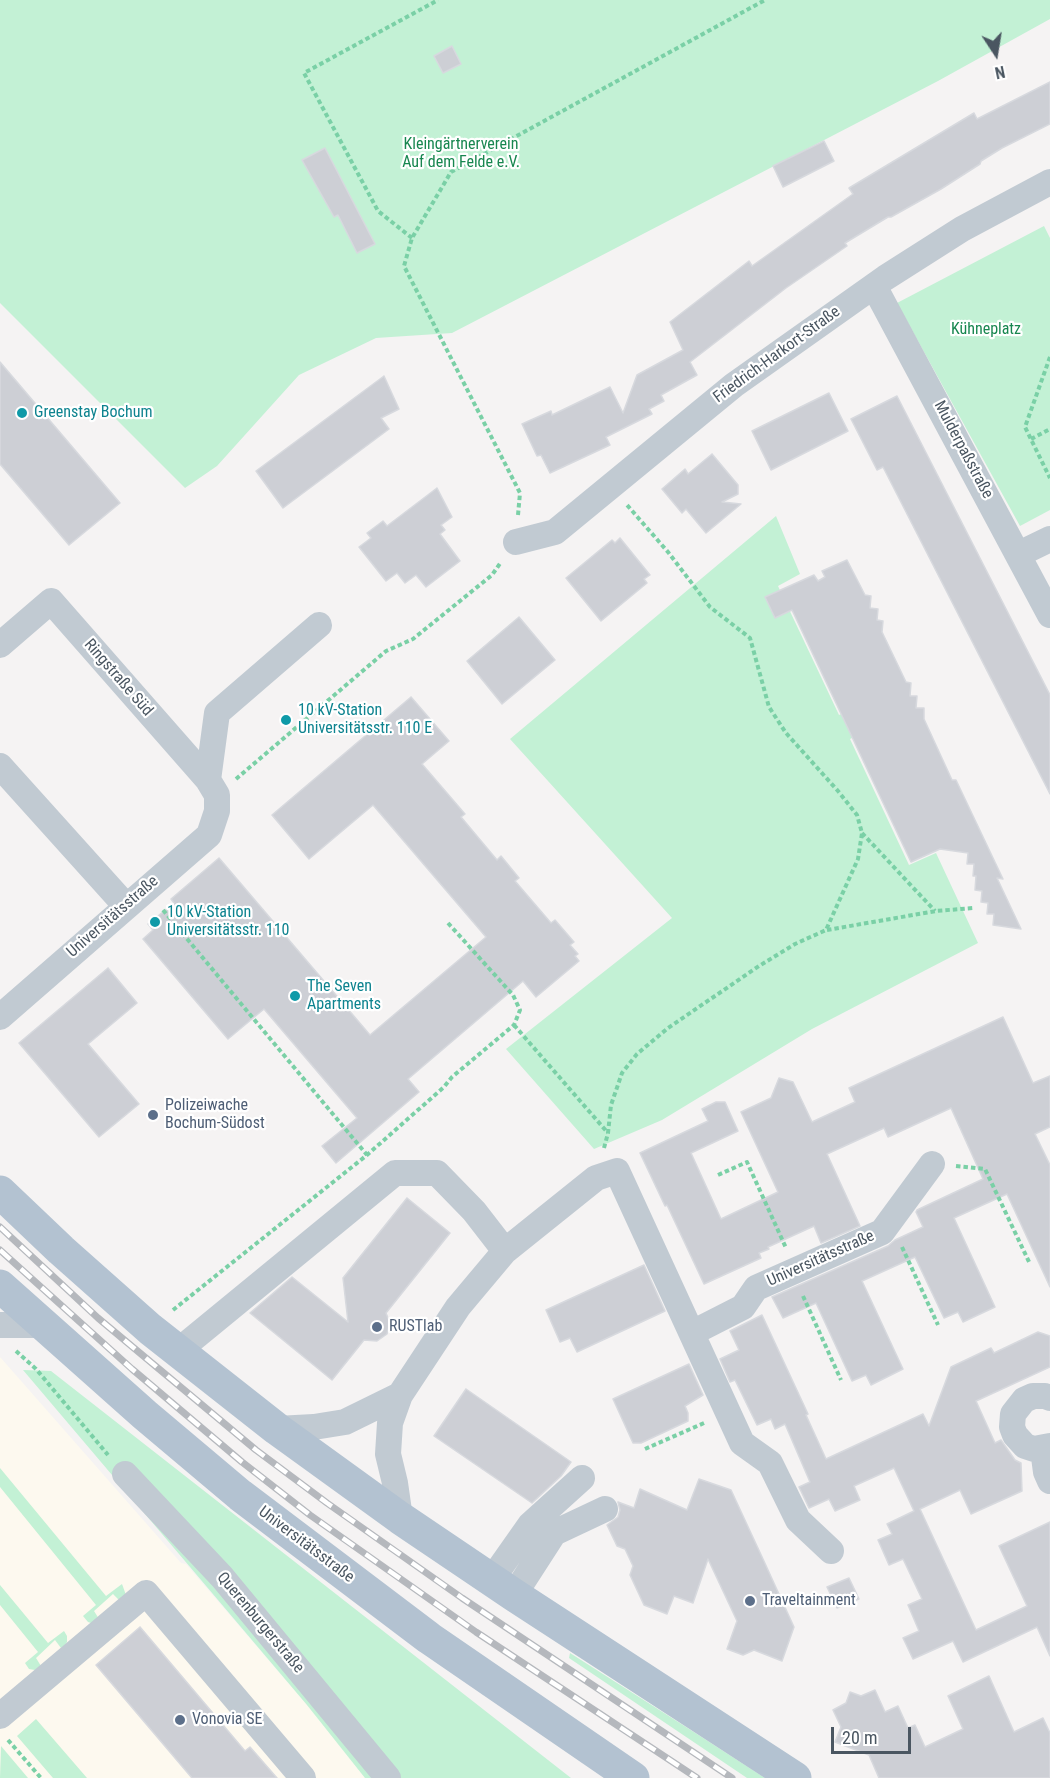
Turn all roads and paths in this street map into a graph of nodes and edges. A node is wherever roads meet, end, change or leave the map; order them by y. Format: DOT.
graph roads {
  1 [pos="438,0"];
  2 [pos="765,0"];
  3 [pos="1050,182"];
  4 [pos="412,238"];
  5 [pos="874,286"];
  6 [pos="1050,357"];
  7 [pos="1050,429"];
  8 [pos="1031,439"];
  9 [pos="1050,478"];
  10 [pos="611,486"];
  11 [pos="1050,539"];
  12 [pos="516,542"];
  13 [pos="1019,555"];
  14 [pos="1050,615"];
  15 [pos="319,625"];
  16 [pos="0,645"];
  17 [pos="0,766"];
  18 [pos="214,795"];
  19 [pos="862,833"];
  20 [pos="145,888"];
  21 [pos="126,906"];
  22 [pos="973,908"];
  23 [pos="936,911"];
  24 [pos="448,922"];
  25 [pos="826,930"];
  26 [pos="0,1017"];
  27 [pos="514,1025"];
  28 [pos="608,1133"];
  29 [pos="367,1155"];
  30 [pos="932,1164"];
  31 [pos="718,1175"];
  32 [pos="596,1178"];
  33 [pos="0,1192"];
  34 [pos="887,1225"];
  35 [pos="505,1251"];
  36 [pos="1030,1264"];
  37 [pos="795,1271"];
  38 [pos="0,1286"];
  39 [pos="42,1324"];
  40 [pos="938,1325"];
  41 [pos="150,1329"];
  42 [pos="692,1332"];
  43 [pos="4,1336"];
  44 [pos="178,1351"];
  45 [pos="43,1361"];
  46 [pos="36,1369"];
  47 [pos="841,1380"];
  48 [pos="400,1395"];
  49 [pos="1050,1398"];
  50 [pos="728,1412"];
  51 [pos="277,1429"];
  52 [pos="1046,1448"];
  53 [pos="645,1449"];
  54 [pos="124,1474"];
  55 [pos="582,1478"];
  56 [pos="1050,1481"];
  57 [pos="605,1509"];
  58 [pos="400,1518"];
  59 [pos="831,1551"];
  60 [pos="503,1587"];
  61 [pos="2,1726"];
  62 [pos="41,1778"];
  63 [pos="303,1778"];
  64 [pos="388,1778"];
  65 [pos="633,1778"];
  66 [pos="795,1778"];
  1 -- 4 [label="path"];
  2 -- 4 [label="path"];
  3 -- 5 [label="street, Friedrich-Harkort-Straße"];
  4 -- 12 [label="path"];
  5 -- 10 [label="street, Friedrich-Harkort-Straße"];
  5 -- 13 [label="street, Mulderpaßstraße"];
  6 -- 8 [label="path"];
  7 -- 8 [label="path"];
  8 -- 9 [label="path"];
  10 -- 12 [label="street, Friedrich-Harkort-Straße"];
  10 -- 19 [label="path"];
  11 -- 13 [label="street"];
  12 -- 18 [label="path"];
  13 -- 14 [label="street, Mulderpaßstraße"];
  15 -- 18 [label="street, Universitätsstraße"];
  16 -- 18 [label="street, Ringstraße Süd"];
  17 -- 21 [label="street"];
  18 -- 20 [label="street, Universitätsstraße"];
  19 -- 23 [label="path"];
  19 -- 25 [label="path"];
  20 -- 21 [label="street, Universitätsstraße"];
  20 -- 29 [label="path"];
  21 -- 26 [label="street, Universitätsstraße"];
  22 -- 23 [label="path"];
  23 -- 25 [label="path"];
  24 -- 27 [label="path"];
  25 -- 28 [label="path"];
  27 -- 28 [label="path"];
  27 -- 29 [label="path"];
  28 -- 32 [label="path"];
  29 -- 41 [label="path"];
  30 -- 34 [label="street, Universitätsstraße"];
  30 -- 36 [label="path"];
  31 -- 37 [label="path"];
  32 -- 35 [label="street"];
  32 -- 42 [label="street"];
  33 -- 41 [label="main road"];
  34 -- 37 [label="street, Universitätsstraße"];
  34 -- 40 [label="path"];
  35 -- 44 [label="street"];
  35 -- 48 [label="street"];
  37 -- 42 [label="street, Universitätsstraße"];
  37 -- 47 [label="path"];
  38 -- 39 [label="main road, Universitätsstraße"];
  39 -- 43 [label="street"];
  39 -- 65 [label="main road, Universitätsstraße"];
  41 -- 44 [label="main road"];
  42 -- 50 [label="street"];
  43 -- 46 [label="path"];
  44 -- 51 [label="main road"];
  45 -- 46 [label="path"];
  46 -- 54 [label="path"];
  48 -- 51 [label="street"];
  48 -- 58 [label="street"];
  49 -- 52 [label="street"];
  50 -- 53 [label="path"];
  50 -- 59 [label="street"];
  51 -- 58 [label="main road"];
  52 -- 56 [label="street"];
  54 -- 64 [label="street, Querenburgerstraße"];
  55 -- 60 [label="street"];
  57 -- 60 [label="street"];
  58 -- 60 [label="main road"];
  60 -- 66 [label="main road"];
  61 -- 62 [label="path"];
  61 -- 63 [label="street"];
}
